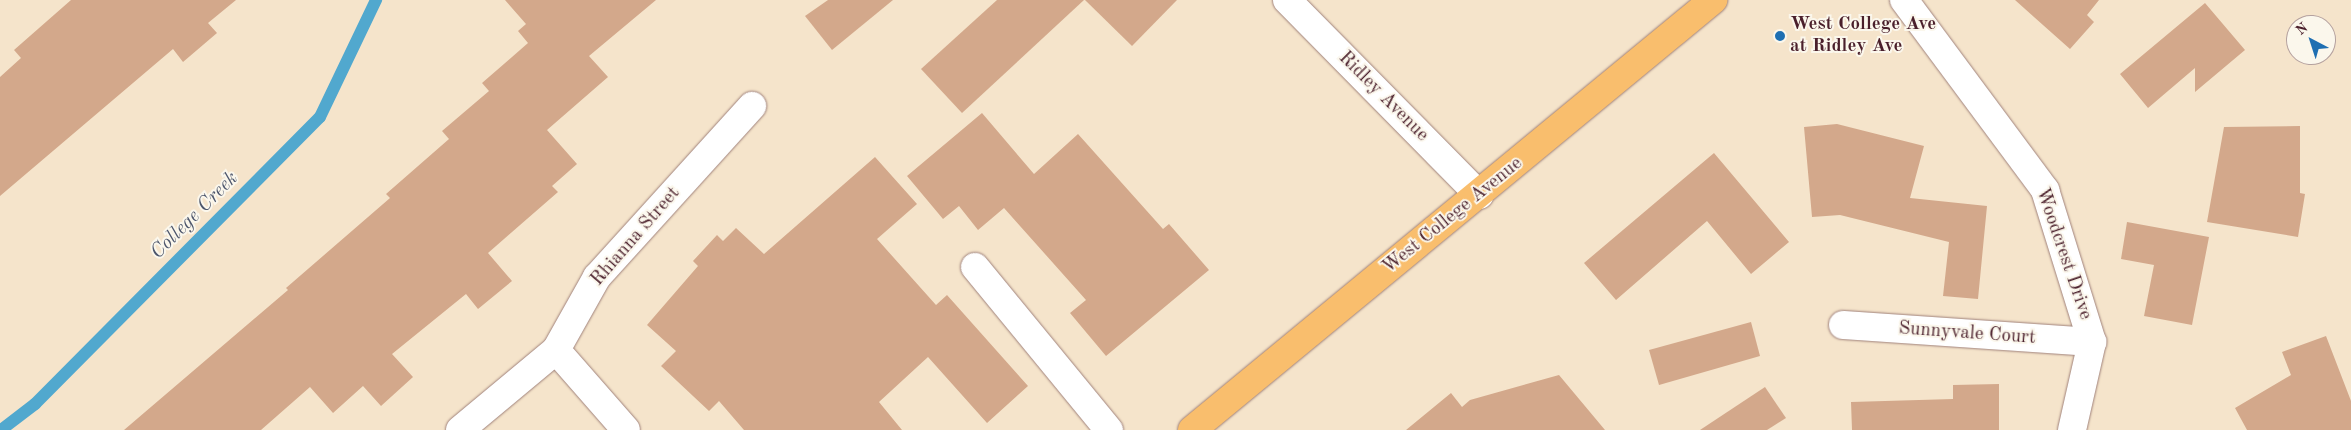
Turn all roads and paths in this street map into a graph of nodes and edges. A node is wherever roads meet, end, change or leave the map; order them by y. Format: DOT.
graph roads {
  1 [pos="1287,0"];
  2 [pos="1713,0"];
  3 [pos="1904,0"];
  4 [pos="752,106"];
  5 [pos="1479,195"];
  6 [pos="975,267"];
  7 [pos="1843,325"];
  8 [pos="2092,342"];
  9 [pos="556,350"];
  10 [pos="460,430"];
  11 [pos="626,430"];
  12 [pos="1109,430"];
  13 [pos="1192,430"];
  14 [pos="2072,430"];
  1 -- 5 [label="street, Ridley Avenue"];
  2 -- 5 [label="main road, West College Avenue"];
  3 -- 8 [label="street, Woodcrest Drive"];
  4 -- 9 [label="street, Rhianna Street"];
  5 -- 13 [label="main road, West College Avenue"];
  6 -- 12 [label="street"];
  7 -- 8 [label="street, Sunnyvale Court"];
  8 -- 14 [label="street, Woodcrest Drive"];
  9 -- 10 [label="street, Rhianna Street"];
  9 -- 11 [label="street"];
}
